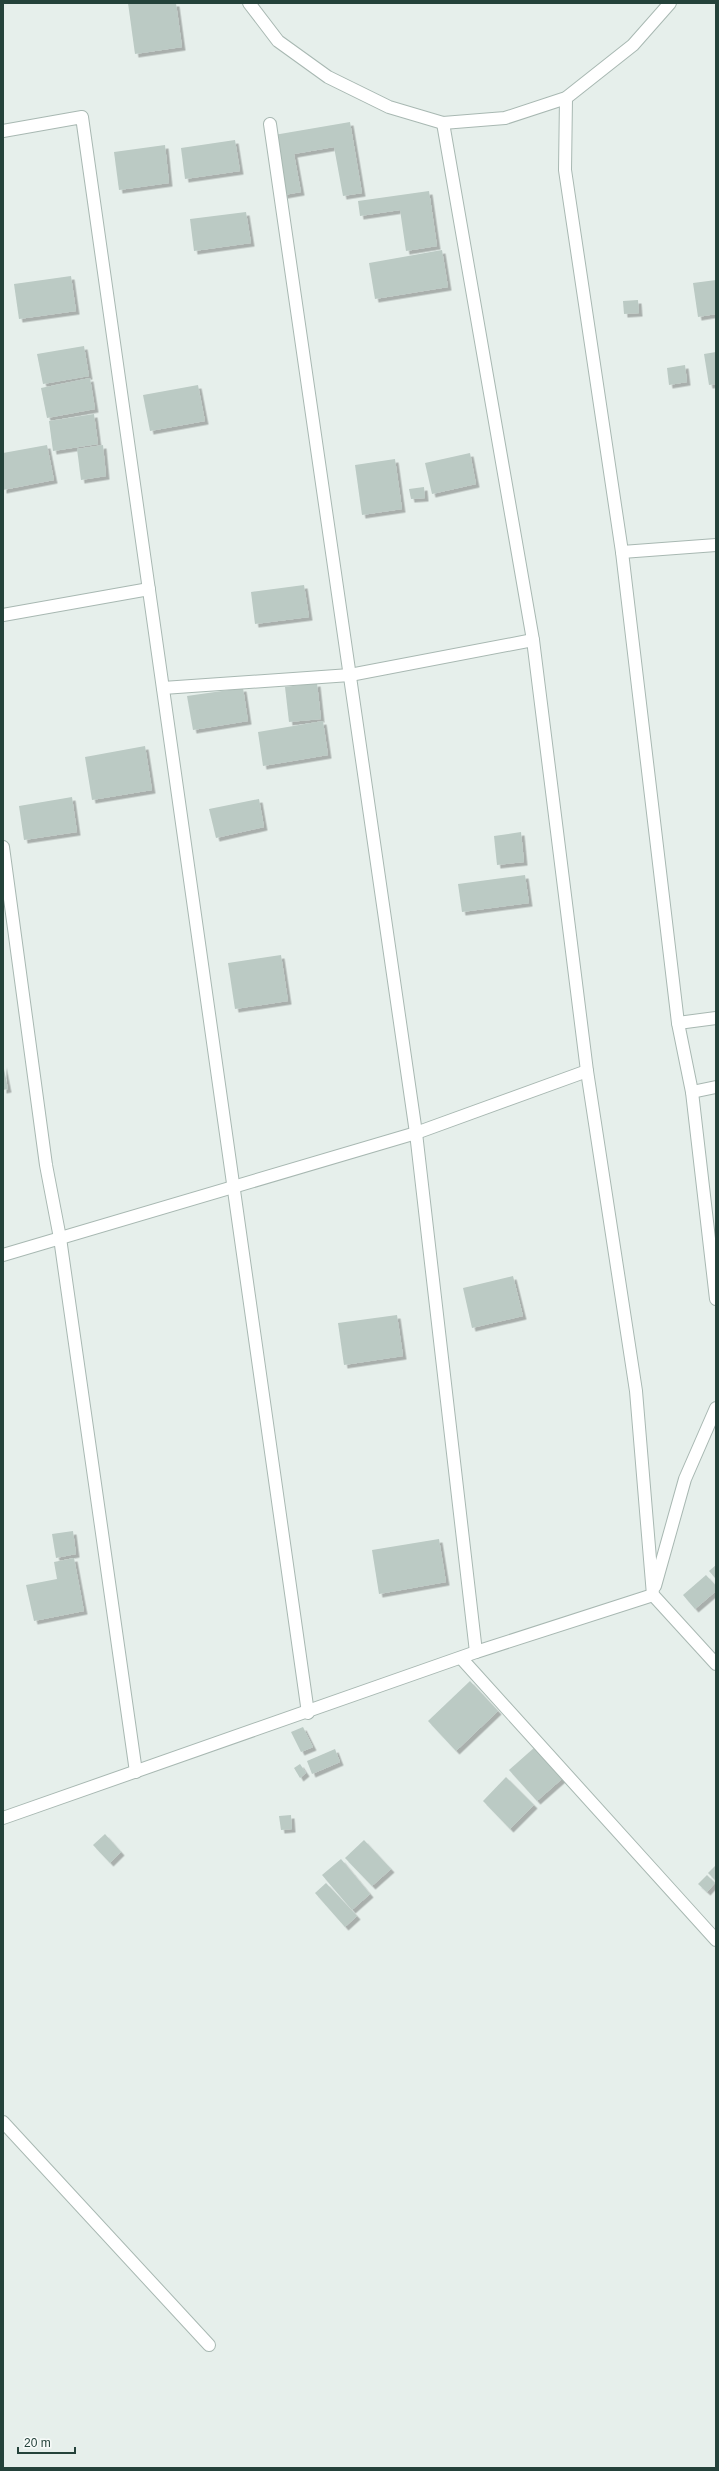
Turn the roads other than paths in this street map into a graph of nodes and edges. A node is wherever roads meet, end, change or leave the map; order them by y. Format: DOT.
graph roads {
  1 [pos="249,3"];
  2 [pos="670,3"];
  3 [pos="566,98"];
  4 [pos="443,123"];
  5 [pos="270,124"];
  6 [pos="3,131"];
  7 [pos="716,545"];
  8 [pos="622,552"];
  9 [pos="149,589"];
  10 [pos="3,616"];
  11 [pos="533,640"];
  12 [pos="350,675"];
  13 [pos="163,688"];
  14 [pos="3,847"];
  15 [pos="716,1018"];
  16 [pos="678,1023"];
  17 [pos="587,1071"];
  18 [pos="716,1087"];
  19 [pos="692,1092"];
  20 [pos="416,1133"];
  21 [pos="234,1186"];
  22 [pos="60,1238"];
  23 [pos="3,1255"];
  24 [pos="716,1299"];
  25 [pos="716,1408"];
  26 [pos="653,1595"];
  27 [pos="476,1652"];
  28 [pos="461,1658"];
  29 [pos="716,1664"];
  30 [pos="308,1713"];
  31 [pos="136,1772"];
  32 [pos="3,1818"];
  33 [pos="716,1940"];
  34 [pos="3,2122"];
  35 [pos="209,2345"];
  1 -- 4 [label="street"];
  2 -- 3 [label="street"];
  3 -- 4 [label="street"];
  3 -- 8 [label="street"];
  4 -- 11 [label="street"];
  5 -- 12 [label="street"];
  6 -- 9 [label="street"];
  7 -- 8 [label="street"];
  8 -- 16 [label="street"];
  9 -- 10 [label="street"];
  9 -- 13 [label="street"];
  11 -- 12 [label="street"];
  11 -- 17 [label="street"];
  12 -- 13 [label="street"];
  12 -- 20 [label="street"];
  13 -- 21 [label="street"];
  14 -- 22 [label="street"];
  15 -- 16 [label="street"];
  16 -- 19 [label="street"];
  17 -- 20 [label="street"];
  17 -- 26 [label="street"];
  18 -- 19 [label="street"];
  19 -- 24 [label="street"];
  20 -- 21 [label="street"];
  20 -- 27 [label="street"];
  21 -- 22 [label="street"];
  21 -- 30 [label="street"];
  22 -- 23 [label="street"];
  22 -- 31 [label="street"];
  25 -- 26 [label="street"];
  26 -- 27 [label="street"];
  26 -- 29 [label="street"];
  27 -- 28 [label="street"];
  28 -- 30 [label="street"];
  28 -- 33 [label="street"];
  30 -- 31 [label="street"];
  31 -- 32 [label="street"];
  34 -- 35 [label="street"];
}
